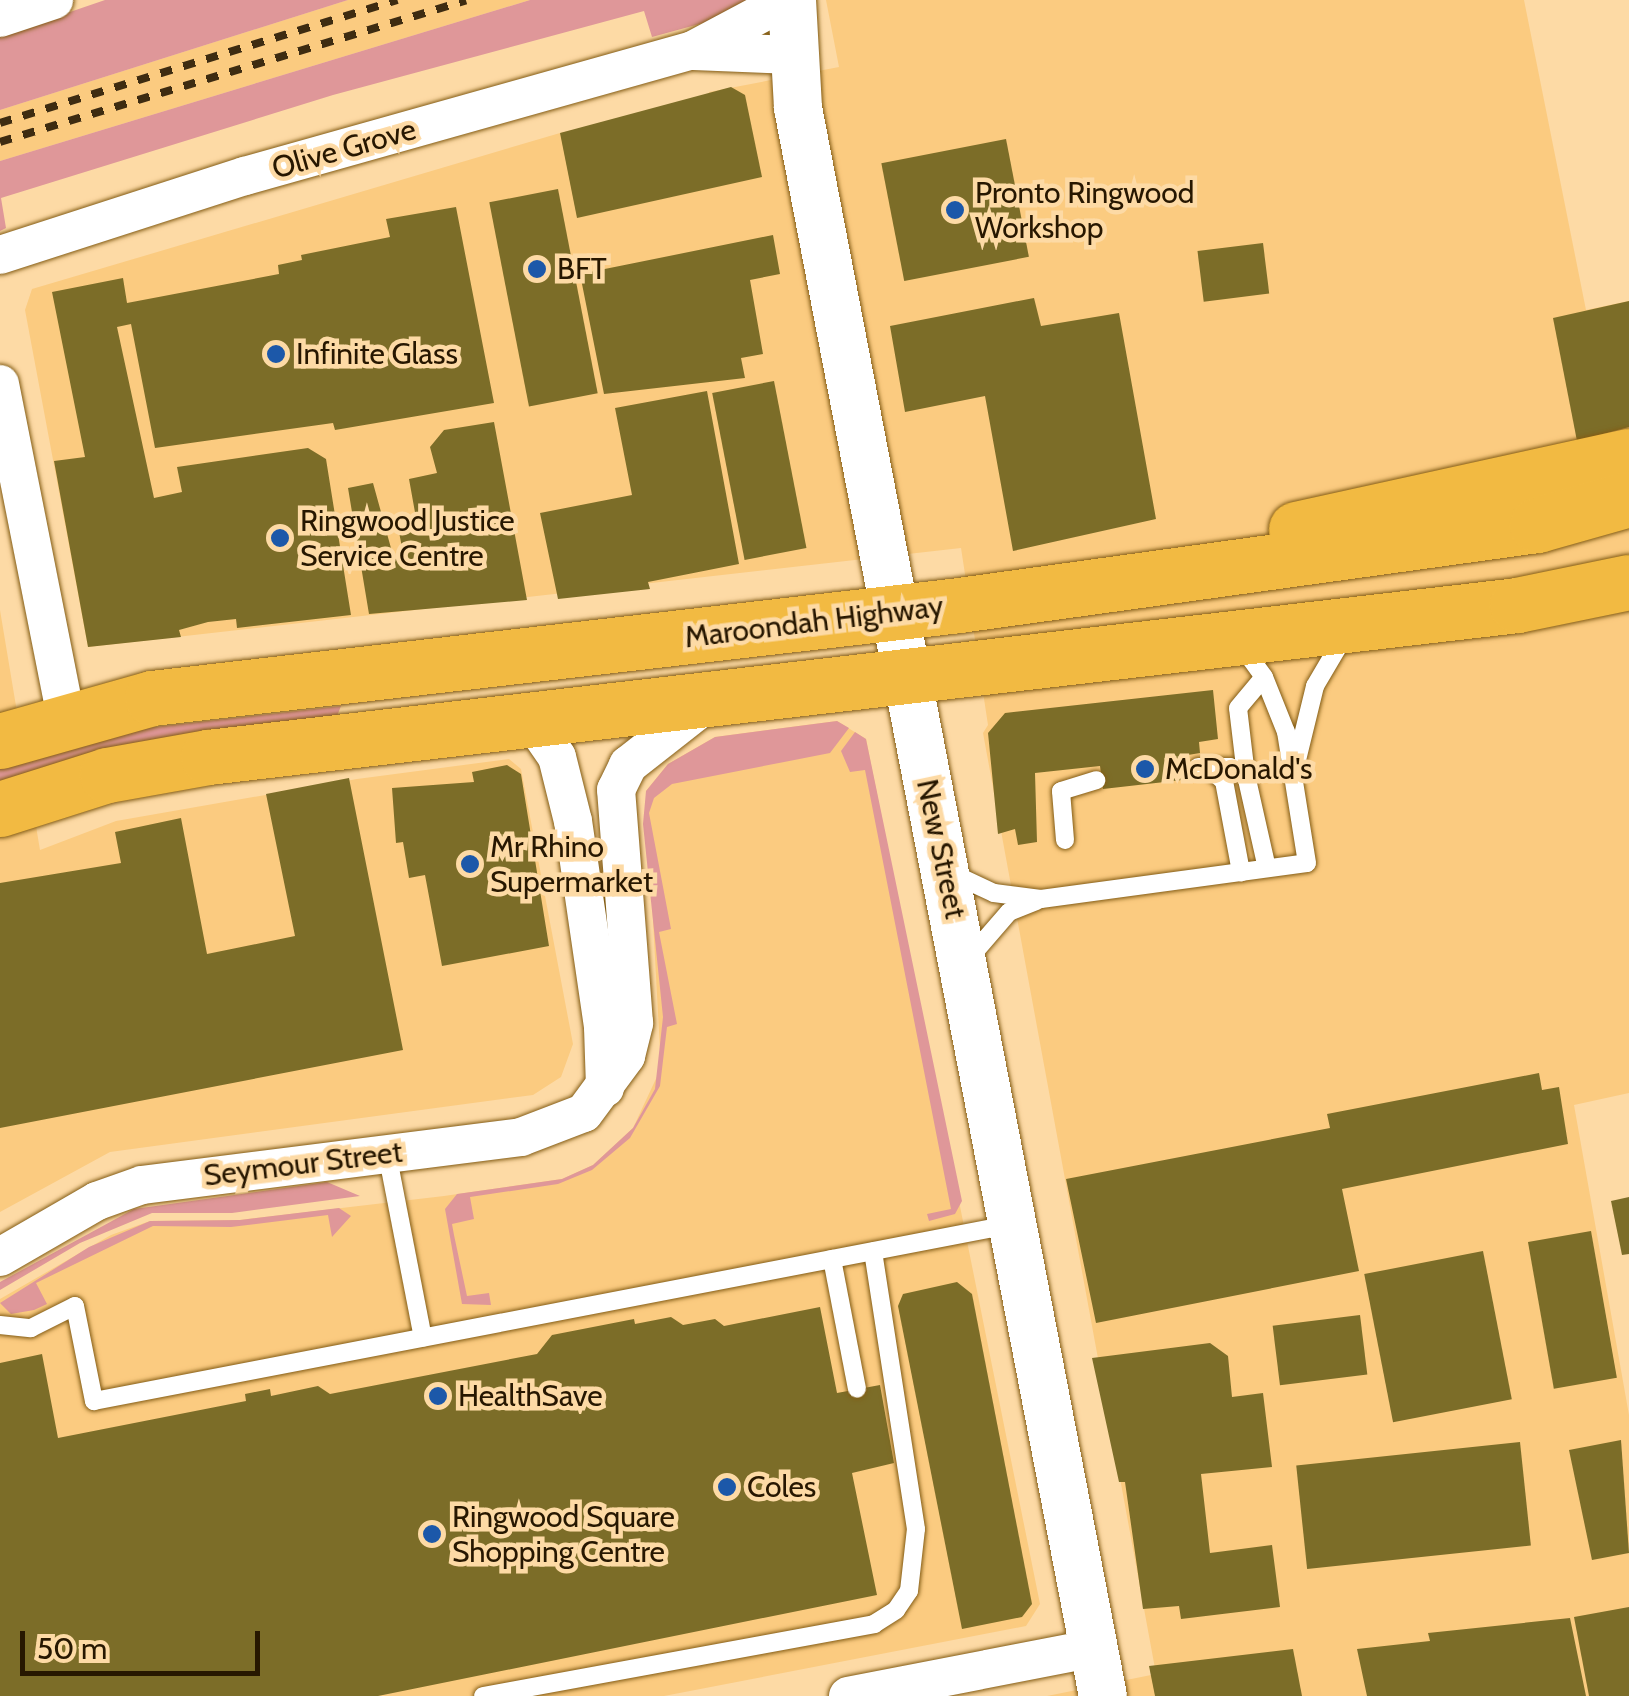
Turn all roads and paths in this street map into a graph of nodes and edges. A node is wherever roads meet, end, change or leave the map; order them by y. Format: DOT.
graph roads {
  1 [pos="54,0"];
  2 [pos="789,0"];
  3 [pos="0,18"];
  4 [pos="692,50"];
  5 [pos="792,55"];
  6 [pos="1,252"];
  7 [pos="0,384"];
  8 [pos="1629,456"];
  9 [pos="1629,499"];
  10 [pos="1172,575"];
  11 [pos="1629,582"];
  12 [pos="893,612"];
  13 [pos="1355,624"];
  14 [pos="1250,657"];
  15 [pos="904,672"];
  16 [pos="221,689"];
  17 [pos="717,696"];
  18 [pos="66,718"];
  19 [pos="530,718"];
  20 [pos="0,740"];
  21 [pos="1246,775"];
  22 [pos="1295,777"];
  23 [pos="1096,780"];
  24 [pos="0,809"];
  25 [pos="1065,840"];
  26 [pos="1267,868"];
  27 [pos="946,870"];
  28 [pos="1241,872"];
  29 [pos="1041,899"];
  30 [pos="965,964"];
  31 [pos="605,1088"];
  32 [pos="388,1153"];
  33 [pos="1014,1224"];
  34 [pos="873,1251"];
  35 [pos="0,1256"];
  36 [pos="832,1259"];
  37 [pos="0,1325"];
  38 [pos="423,1338"];
  39 [pos="858,1389"];
  40 [pos="1094,1648"];
  41 [pos="483,1696"];
  42 [pos="848,1696"];
  43 [pos="1104,1696"];
  1 -- 3 [label="street"];
  2 -- 4 [label="street, Olive Grove"];
  2 -- 5 [label="street, New Street"];
  4 -- 5 [label="street, Olive Grove"];
  4 -- 6 [label="street, Olive Grove"];
  5 -- 12 [label="street, New Street"];
  7 -- 18 [label="street"];
  8 -- 10 [label="highway"];
  9 -- 10 [label="highway, Maroondah Highway"];
  10 -- 12 [label="highway, Maroondah Highway"];
  11 -- 13 [label="highway, Maroondah Highway"];
  12 -- 15 [label="street, New Street"];
  12 -- 16 [label="highway, Maroondah Highway"];
  13 -- 14 [label="highway, Maroondah Highway"];
  13 -- 22 [label="lane"];
  14 -- 15 [label="highway, Maroondah Highway"];
  14 -- 21 [label="lane"];
  14 -- 22 [label="lane"];
  15 -- 16 [label="highway"];
  15 -- 17 [label="highway, Maroondah Highway"];
  15 -- 27 [label="street, New Street"];
  16 -- 18 [label="highway, Maroondah Highway"];
  17 -- 19 [label="highway, Maroondah Highway"];
  17 -- 31 [label="street, Seymour Street"];
  18 -- 20 [label="highway, Maroondah Highway"];
  19 -- 24 [label="highway, Maroondah Highway"];
  19 -- 31 [label="street"];
  21 -- 26 [label="lane"];
  21 -- 28 [label="lane"];
  22 -- 26 [label="lane"];
  23 -- 25 [label="lane"];
  26 -- 28 [label="lane"];
  27 -- 29 [label="lane"];
  27 -- 30 [label="street, New Street"];
  28 -- 29 [label="lane"];
  29 -- 30 [label="lane"];
  30 -- 33 [label="street, New Street"];
  31 -- 32 [label="street, Seymour Street"];
  32 -- 35 [label="street, Seymour Street"];
  32 -- 38 [label="lane"];
  33 -- 34 [label="lane"];
  33 -- 40 [label="street, New Street"];
  34 -- 36 [label="lane"];
  34 -- 41 [label="lane"];
  36 -- 38 [label="lane"];
  36 -- 39 [label="lane"];
  37 -- 38 [label="lane"];
  40 -- 42 [label="street"];
  40 -- 43 [label="street, New Street"];
}
